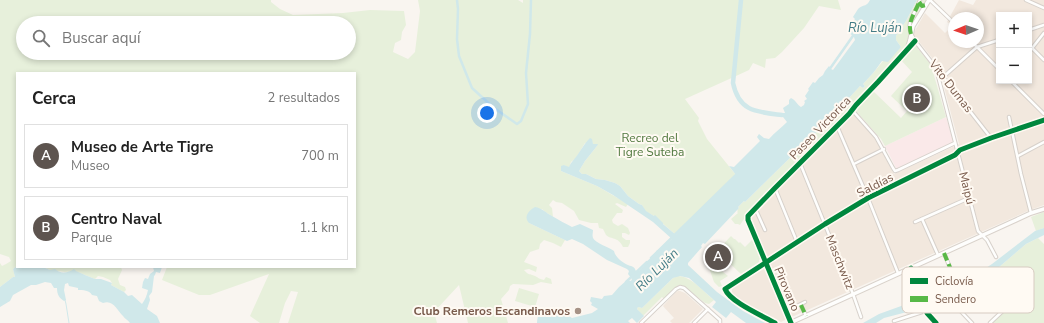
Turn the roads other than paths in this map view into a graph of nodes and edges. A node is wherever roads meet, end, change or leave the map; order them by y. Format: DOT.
graph roads {
  1 [pos="930,0"];
  2 [pos="1026,0"];
  3 [pos="919,1"];
  4 [pos="926,5"];
  5 [pos="1044,8"];
  6 [pos="948,17"];
  7 [pos="1044,25"];
  8 [pos="1032,29"];
  9 [pos="1044,33"];
  10 [pos="911,34"];
  11 [pos="915,41"];
  12 [pos="996,41"];
  13 [pos="984,45"];
  14 [pos="976,48"];
  15 [pos="978,48"];
  16 [pos="1032,48"];
  17 [pos="907,50"];
  18 [pos="1044,60"];
  19 [pos="996,66"];
  20 [pos="936,68"];
  21 [pos="943,77"];
  22 [pos="940,80"];
  23 [pos="1014,84"];
  24 [pos="852,109"];
  25 [pos="1044,114"];
  26 [pos="1009,118"];
  27 [pos="1044,120"];
  28 [pos="837,126"];
  29 [pos="1012,131"];
  30 [pos="992,138"];
  31 [pos="955,143"];
  32 [pos="1044,144"];
  33 [pos="884,149"];
  34 [pos="958,153"];
  35 [pos="1018,156"];
  36 [pos="800,163"];
  37 [pos="854,164"];
  38 [pos="775,188"];
  39 [pos="868,198"];
  40 [pos="969,198"];
  41 [pos="756,208"];
  42 [pos="1044,209"];
  43 [pos="1031,213"];
  44 [pos="748,218"];
  45 [pos="922,220"];
  46 [pos="915,222"];
  47 [pos="825,224"];
  48 [pos="765,230"];
  49 [pos="982,236"];
  50 [pos="797,242"];
  51 [pos="944,252"];
  52 [pos="938,255"];
  53 [pos="996,257"];
  54 [pos="765,263"];
  55 [pos="913,267"];
  56 [pos="950,267"];
  57 [pos="902,271"];
  58 [pos="898,273"];
  59 [pos="853,294"];
  60 [pos="806,302"];
  61 [pos="801,305"];
  62 [pos="795,307"];
  63 [pos="708,309"];
  64 [pos="919,313"];
  65 [pos="927,313"];
  66 [pos="962,313"];
  67 [pos="1001,313"];
  68 [pos="806,316"];
  69 [pos="861,317"];
  70 [pos="770,321"];
  71 [pos="894,321"];
  72 [pos="721,322"];
  73 [pos="640,323"];
  74 [pos="694,323"];
  75 [pos="775,323"];
  76 [pos="790,323"];
  77 [pos="936,323"];
  78 [pos="972,323"];
  79 [pos="990,323"];
  1 -- 4 [label="street, Paseo Victorica"];
  1 -- 6 [label="street"];
  2 -- 5 [label="street"];
  3 -- 4 [label="street"];
  3 -- 10 [label="street, Paseo Victorica"];
  4 -- 10 [label="street, Paseo Victorica"];
  7 -- 8 [label="street"];
  9 -- 16 [label="street"];
  10 -- 11 [label="street, Vito Dumas"];
  10 -- 17 [label="street, Paseo Victorica"];
  11 -- 17 [label="street, Paseo Victorica"];
  11 -- 20 [label="street, Vito Dumas"];
  12 -- 13 [label="street"];
  14 -- 21 [label="street"];
  15 -- 19 [label="street"];
  16 -- 18 [label="street"];
  17 -- 24 [label="street, Paseo Victorica"];
  20 -- 21 [label="street, Vito Dumas"];
  20 -- 22 [label="street, Maipú"];
  21 -- 22 [label="street"];
  21 -- 30 [label="street, Vito Dumas"];
  22 -- 31 [label="street, Maipú"];
  23 -- 25 [label="street"];
  24 -- 28 [label="street, Paseo Victorica"];
  24 -- 33 [label="street"];
  26 -- 29 [label="street"];
  27 -- 29 [label="street, Saldías"];
  28 -- 36 [label="street, Paseo Victorica"];
  28 -- 37 [label="street"];
  29 -- 30 [label="street, Saldías"];
  29 -- 35 [label="street"];
  30 -- 34 [label="street, Saldías"];
  31 -- 33 [label="street"];
  31 -- 34 [label="street, Maipú"];
  32 -- 35 [label="street"];
  33 -- 37 [label="street"];
  34 -- 39 [label="street, Saldías"];
  34 -- 40 [label="street, Maipú"];
  35 -- 43 [label="street"];
  36 -- 38 [label="street, Paseo Victorica"];
  36 -- 47 [label="street, Maschwitz"];
  37 -- 39 [label="street"];
  38 -- 41 [label="street, Paseo Victorica"];
  38 -- 50 [label="street"];
  39 -- 47 [label="street, Saldías"];
  39 -- 58 [label="street"];
  40 -- 45 [label="street"];
  40 -- 49 [label="street, Maipú"];
  41 -- 44 [label="street, Paseo Victorica"];
  41 -- 48 [label="street"];
  42 -- 43 [label="street"];
  43 -- 49 [label="street"];
  44 -- 54 [label="street, Pirovano"];
  45 -- 46 [label="street"];
  45 -- 52 [label="street"];
  47 -- 50 [label="street, Saldías"];
  47 -- 59 [label="street, Maschwitz"];
  49 -- 51 [label="street"];
  49 -- 53 [label="street, Maipú"];
  50 -- 54 [label="street, Saldías"];
  51 -- 52 [label="street"];
  51 -- 56 [label="street"];
  52 -- 55 [label="street"];
  54 -- 70 [label="street, Saldías"];
  54 -- 76 [label="street, Pirovano"];
  57 -- 58 [label="street"];
  58 -- 59 [label="street"];
  59 -- 68 [label="street"];
  59 -- 69 [label="street, Maschwitz"];
  60 -- 61 [label="street"];
  61 -- 62 [label="street"];
  61 -- 68 [label="street"];
  63 -- 72 [label="street"];
  63 -- 73 [label="street"];
  63 -- 74 [label="street"];
  64 -- 71 [label="street"];
  65 -- 77 [label="street"];
  66 -- 78 [label="street"];
  67 -- 79 [label="street"];
  68 -- 76 [label="street"];
  70 -- 75 [label="street"];
}
